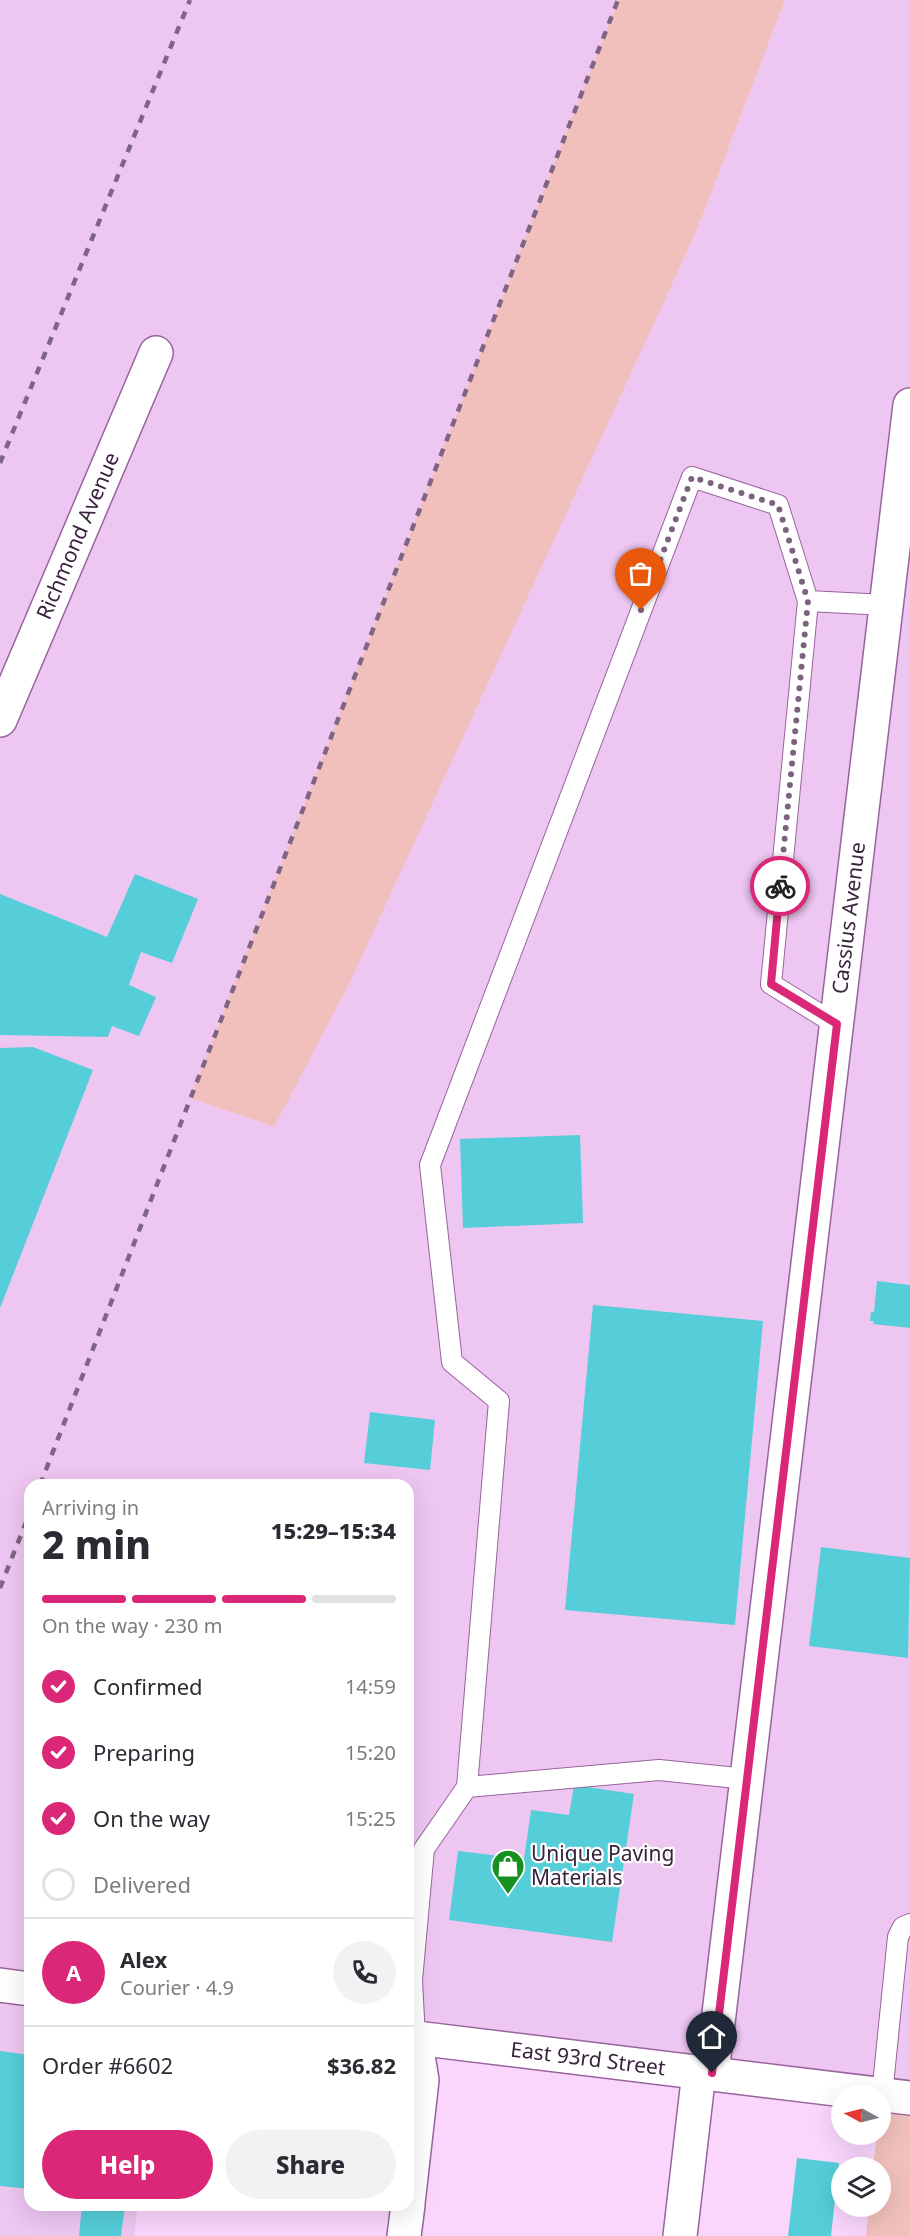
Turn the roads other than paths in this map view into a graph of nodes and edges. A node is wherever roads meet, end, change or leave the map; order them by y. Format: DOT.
graph roads {
  1 [pos="156,353"];
  2 [pos="910,405"];
  3 [pos="808,601"];
  4 [pos="886,605"];
  5 [pos="0,720"];
  6 [pos="837,1024"];
  7 [pos="747,1779"];
  8 [pos="467,1787"];
  9 [pos="910,1923"];
  10 [pos="414,1958"];
  11 [pos="0,1985"];
  12 [pos="24,1988"];
  13 [pos="414,2037"];
  14 [pos="414,2049"];
  15 [pos="705,2073"];
  16 [pos="896,2096"];
  17 [pos="414,2151"];
  18 [pos="407,2211"];
  19 [pos="404,2236"];
  20 [pos="680,2236"];
  1 -- 5 [label="street, Richmond Avenue"];
  2 -- 4 [label="street, Cassius Avenue"];
  3 -- 4 [label="lane"];
  3 -- 6 [label="lane"];
  3 -- 8 [label="lane"];
  4 -- 6 [label="street, Cassius Avenue"];
  6 -- 7 [label="street, Cassius Avenue"];
  7 -- 8 [label="lane"];
  7 -- 15 [label="street, Cassius Avenue"];
  8 -- 10 [label="lane"];
  9 -- 16 [label="lane"];
  11 -- 12 [label="street"];
  13 -- 15 [label="street, East 93rd Street"];
  14 -- 17 [label="street"];
  15 -- 16 [label="street, East 93rd Street"];
  15 -- 20 [label="street, Cassius Avenue"];
  18 -- 19 [label="street"];
}
